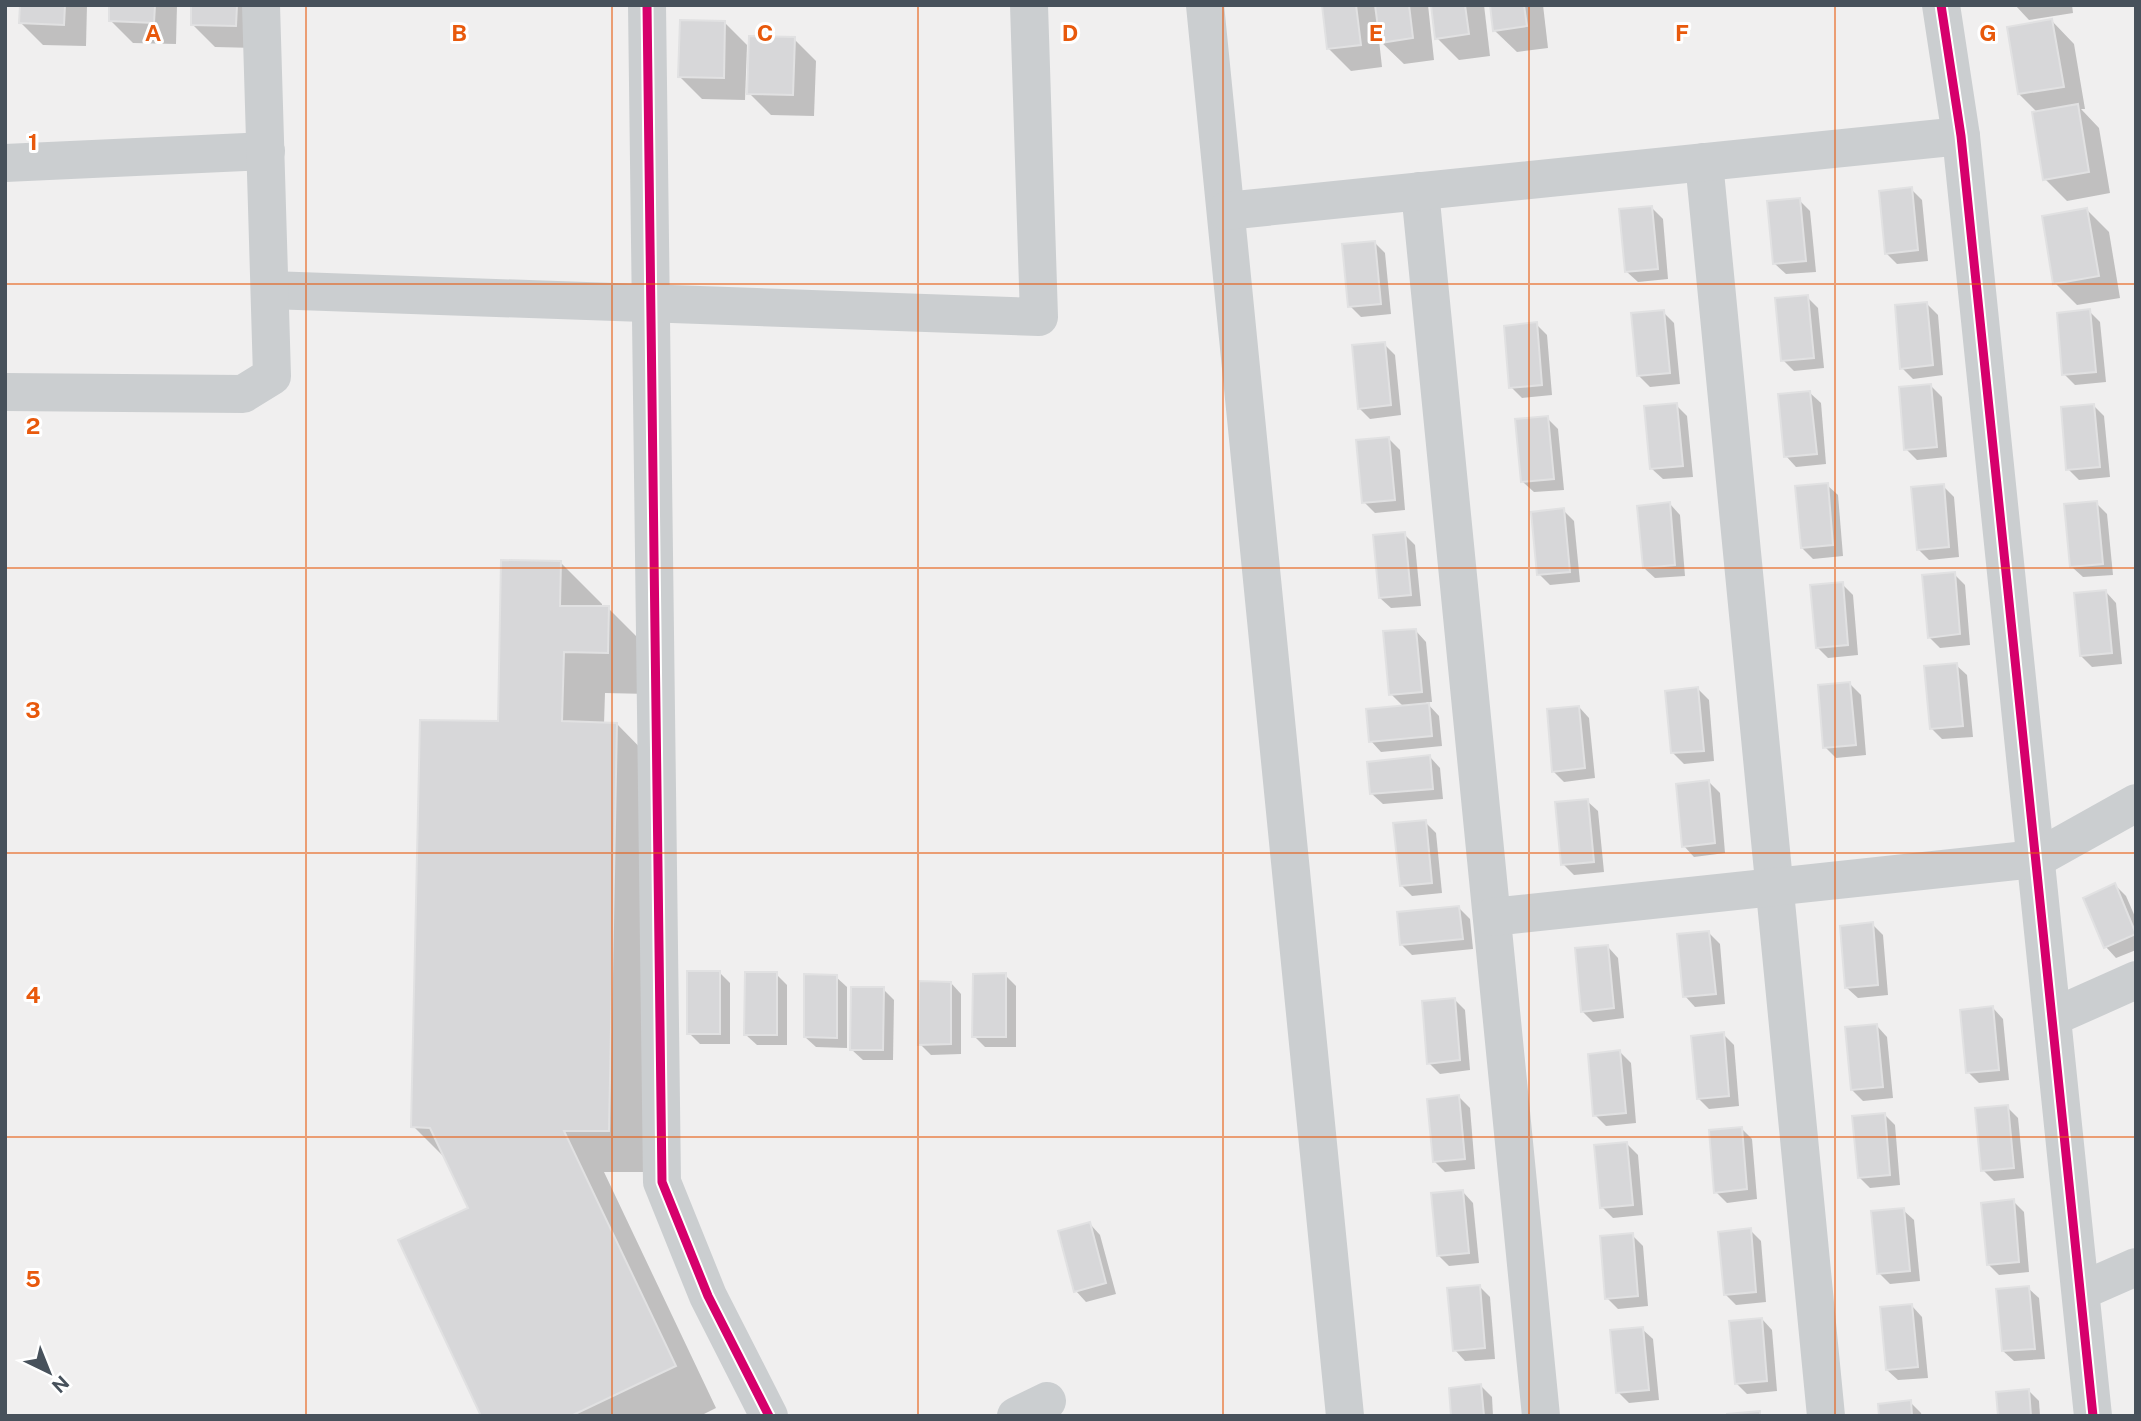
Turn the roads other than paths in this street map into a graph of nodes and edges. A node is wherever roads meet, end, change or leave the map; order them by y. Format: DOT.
graph roads {
  1 [pos="261,5"];
  2 [pos="647,5"];
  3 [pos="1029,5"];
  4 [pos="1205,5"];
  5 [pos="1941,5"];
  6 [pos="1961,136"];
  7 [pos="265,152"];
  8 [pos="1704,162"];
  9 [pos="5,163"];
  10 [pos="1420,191"];
  11 [pos="1226,211"];
  12 [pos="270,290"];
  13 [pos="652,304"];
  14 [pos="5,392"];
  15 [pos="2136,803"];
  16 [pos="2036,859"];
  17 [pos="1775,886"];
  18 [pos="1492,917"];
  19 [pos="2136,980"];
  20 [pos="2053,1017"];
  21 [pos="2136,1267"];
  22 [pos="2081,1292"];
  23 [pos="769,1416"];
  24 [pos="1345,1416"];
  25 [pos="1541,1416"];
  26 [pos="1826,1416"];
  27 [pos="2093,1416"];
  1 -- 7 [label="street"];
  2 -- 13 [label="street"];
  3 -- 13 [label="street"];
  4 -- 11 [label="street"];
  5 -- 6 [label="street"];
  6 -- 8 [label="street"];
  6 -- 16 [label="street"];
  7 -- 9 [label="street"];
  7 -- 12 [label="street"];
  8 -- 10 [label="street"];
  8 -- 17 [label="street"];
  10 -- 11 [label="street"];
  10 -- 18 [label="street"];
  11 -- 24 [label="street"];
  12 -- 13 [label="street"];
  12 -- 14 [label="street"];
  13 -- 23 [label="street"];
  15 -- 16 [label="street"];
  16 -- 17 [label="street"];
  16 -- 20 [label="street"];
  17 -- 18 [label="street"];
  17 -- 26 [label="street"];
  18 -- 25 [label="street"];
  19 -- 20 [label="street"];
  20 -- 22 [label="street"];
  21 -- 22 [label="street"];
  22 -- 27 [label="street"];
}
